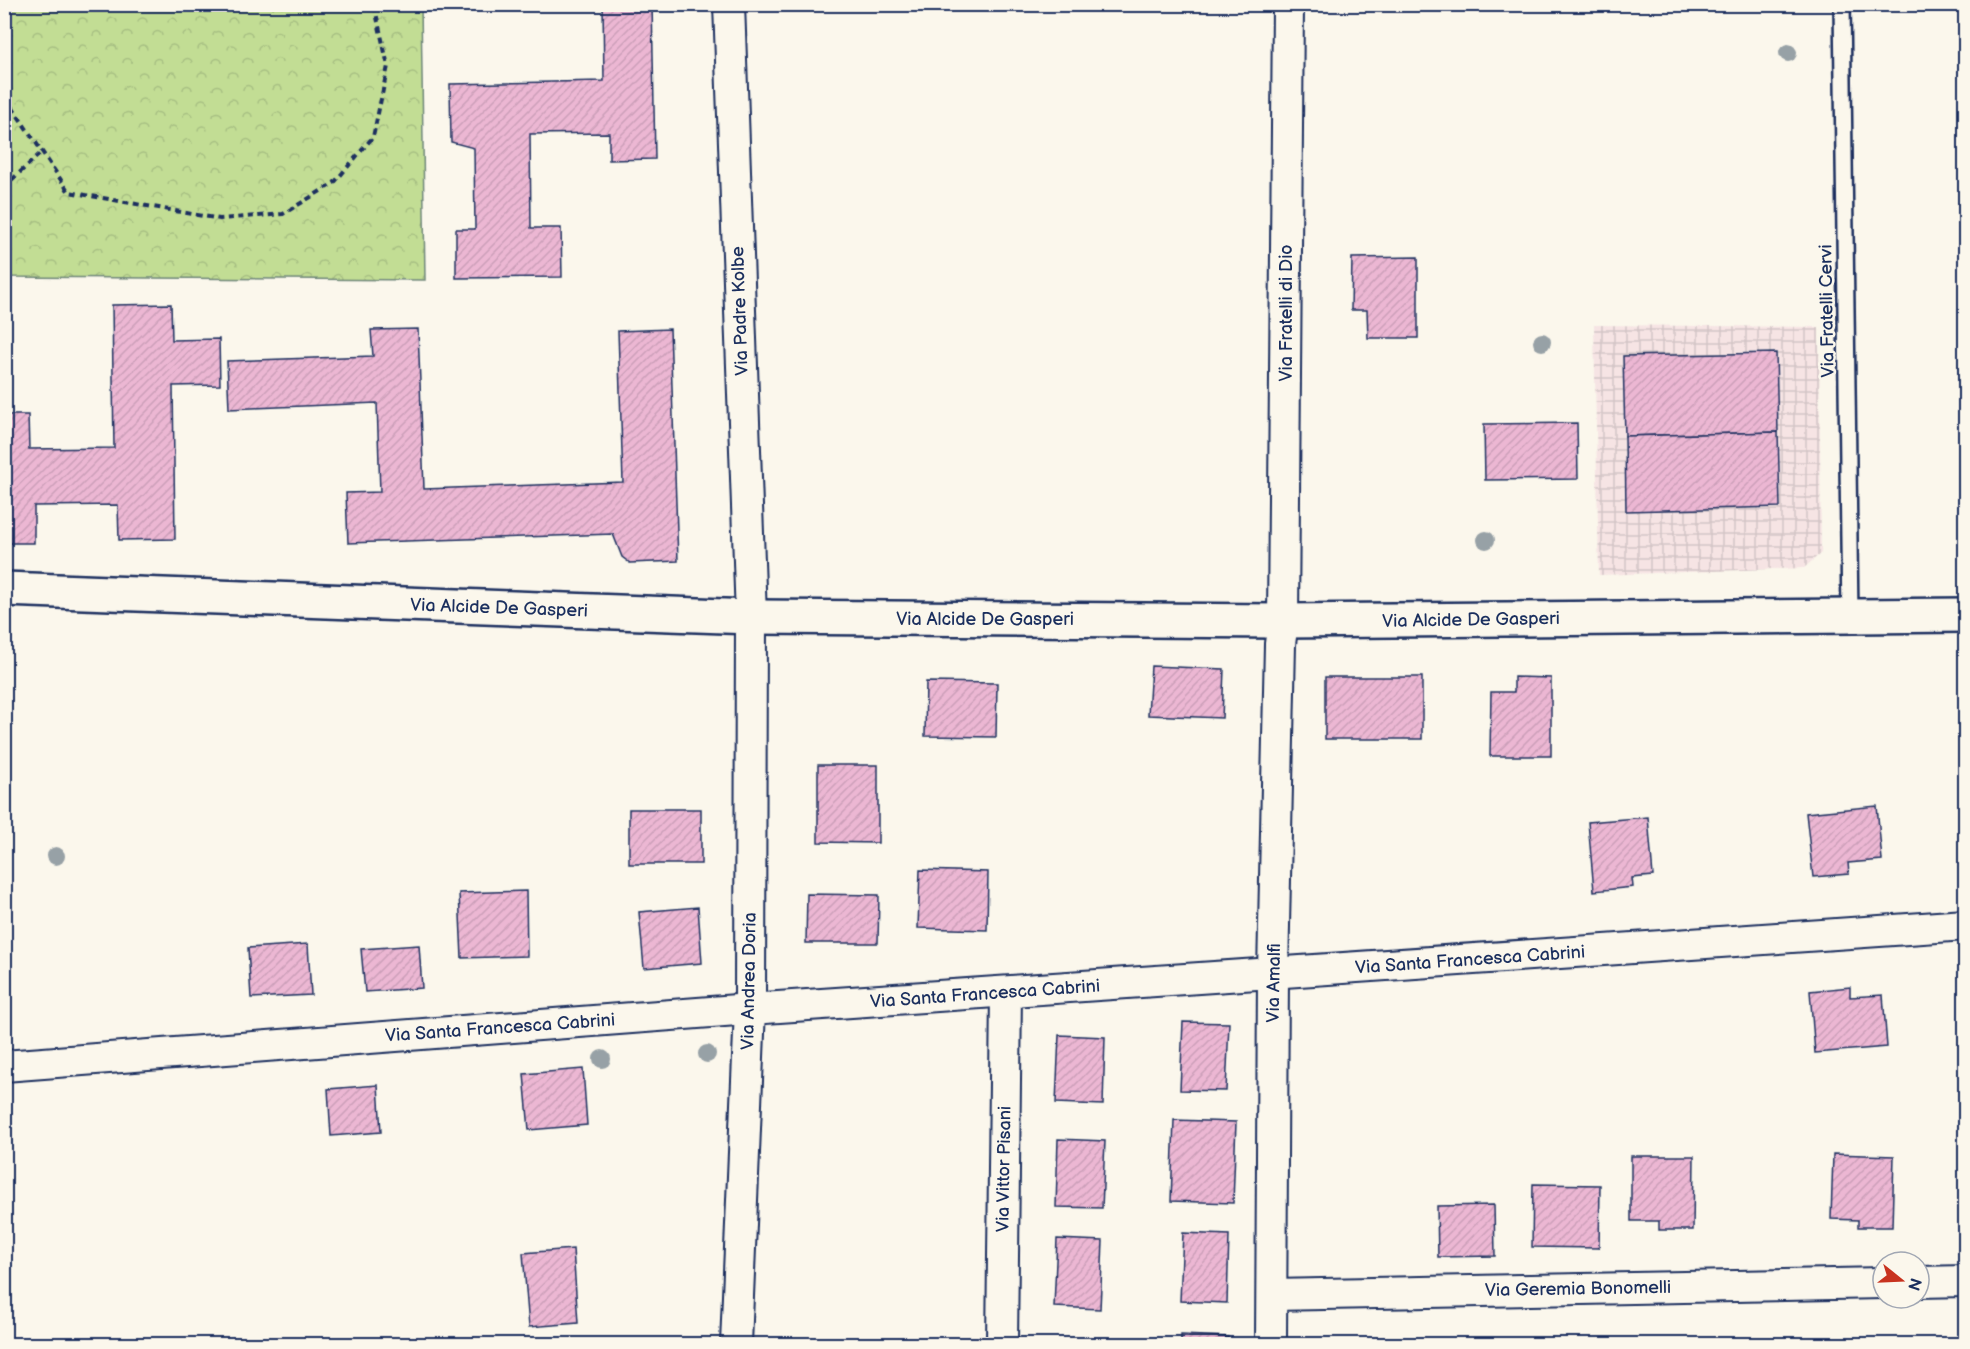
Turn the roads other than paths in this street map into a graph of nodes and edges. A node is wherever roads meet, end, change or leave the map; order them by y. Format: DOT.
graph roads {
  1 [pos="729,4"];
  2 [pos="1288,4"];
  3 [pos="1842,4"];
  4 [pos="4,589"];
  5 [pos="1965,615"];
  6 [pos="751,617"];
  7 [pos="1851,617"];
  8 [pos="1283,621"];
  9 [pos="1965,925"];
  10 [pos="1273,973"];
  11 [pos="1006,993"];
  12 [pos="750,1009"];
  13 [pos="4,1066"];
  14 [pos="1965,1281"];
  15 [pos="1931,1282"];
  16 [pos="1871,1283"];
  17 [pos="1272,1294"];
  18 [pos="736,1344"];
  19 [pos="1002,1344"];
  20 [pos="1271,1344"];
  1 -- 6 [label="street, Via Padre Kolbe"];
  2 -- 8 [label="street, Via Fratelli di Dio"];
  3 -- 7 [label="lane, Via Fratelli Cervi"];
  4 -- 6 [label="street, Via Alcide De Gasperi"];
  5 -- 7 [label="street, Via Alcide De Gasperi"];
  6 -- 8 [label="street, Via Alcide De Gasperi"];
  6 -- 12 [label="street, Via Andrea Doria"];
  7 -- 8 [label="street, Via Alcide De Gasperi"];
  8 -- 10 [label="street, Via Amalfi"];
  9 -- 10 [label="street, Via Santa Francesca Cabrini"];
  10 -- 11 [label="street, Via Santa Francesca Cabrini"];
  10 -- 17 [label="street, Via Amalfi"];
  11 -- 12 [label="street, Via Santa Francesca Cabrini"];
  11 -- 19 [label="street, Via Vittor Pisani"];
  12 -- 13 [label="street, Via Santa Francesca Cabrini"];
  12 -- 18 [label="street, Via Andrea Doria"];
  14 -- 15 [label="street"];
  16 -- 17 [label="street, Via Geremia Bonomelli"];
  17 -- 20 [label="street, Via Amalfi"];
}
